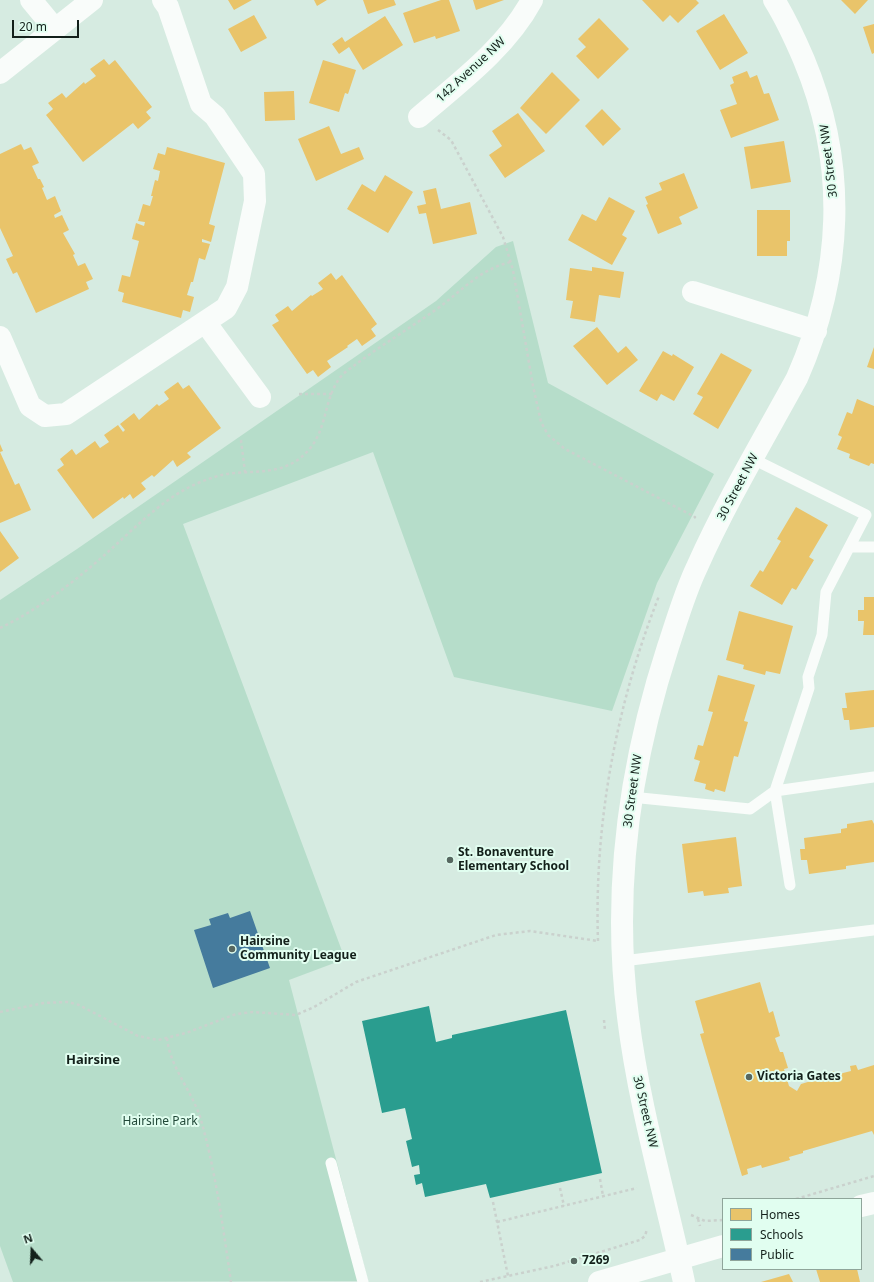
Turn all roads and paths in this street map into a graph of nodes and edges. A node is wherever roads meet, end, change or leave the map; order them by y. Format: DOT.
graph roads {
  1 [pos="31,0"];
  2 [pos="92,0"];
  3 [pos="163,0"];
  4 [pos="532,0"];
  5 [pos="774,0"];
  6 [pos="55,29"];
  7 [pos="0,73"];
  8 [pos="419,117"];
  9 [pos="511,262"];
  10 [pos="693,292"];
  11 [pos="205,322"];
  12 [pos="816,331"];
  13 [pos="0,337"];
  14 [pos="299,394"];
  15 [pos="332,394"];
  16 [pos="260,397"];
  17 [pos="241,440"];
  18 [pos="753,458"];
  19 [pos="245,472"];
  20 [pos="695,517"];
  21 [pos="850,547"];
  22 [pos="874,547"];
  23 [pos="0,628"];
  24 [pos="874,777"];
  25 [pos="775,791"];
  26 [pos="631,797"];
  27 [pos="790,885"];
  28 [pos="874,930"];
  29 [pos="598,941"];
  30 [pos="623,961"];
  31 [pos="0,1012"];
  32 [pos="167,1038"];
  33 [pos="331,1163"];
  34 [pos="874,1176"];
  35 [pos="600,1179"];
  36 [pos="560,1188"];
  37 [pos="637,1188"];
  38 [pos="603,1196"];
  39 [pos="799,1198"];
  40 [pos="492,1202"];
  41 [pos="874,1202"];
  42 [pos="564,1206"];
  43 [pos="862,1206"];
  44 [pos="688,1216"];
  45 [pos="698,1219"];
  46 [pos="722,1220"];
  47 [pos="497,1222"];
  48 [pos="700,1226"];
  49 [pos="722,1246"];
  50 [pos="679,1258"];
  51 [pos="508,1276"];
  52 [pos="231,1282"];
  53 [pos="363,1282"];
  54 [pos="599,1282"];
  55 [pos="684,1282"];
  1 -- 6 [label="street"];
  2 -- 6 [label="street"];
  3 -- 11 [label="street"];
  4 -- 8 [label="street, 142 Avenue NW"];
  5 -- 12 [label="street, 30 Street NW"];
  6 -- 7 [label="street"];
  8 -- 9 [label="path"];
  9 -- 15 [label="path"];
  9 -- 20 [label="path"];
  10 -- 12 [label="street"];
  11 -- 13 [label="street"];
  11 -- 16 [label="street"];
  12 -- 18 [label="street, 30 Street NW"];
  14 -- 15 [label="path"];
  15 -- 19 [label="path"];
  17 -- 19 [label="path"];
  18 -- 21 [label="lane"];
  18 -- 26 [label="street, 30 Street NW"];
  19 -- 23 [label="path"];
  21 -- 22 [label="lane"];
  21 -- 25 [label="lane"];
  24 -- 25 [label="lane"];
  25 -- 26 [label="lane"];
  25 -- 27 [label="lane"];
  26 -- 30 [label="street, 30 Street NW"];
  28 -- 30 [label="lane"];
  29 -- 32 [label="path"];
  30 -- 50 [label="street, 30 Street NW"];
  31 -- 32 [label="path"];
  32 -- 52 [label="path"];
  33 -- 53 [label="lane"];
  34 -- 39 [label="path"];
  35 -- 38 [label="path"];
  36 -- 42 [label="path"];
  37 -- 38 [label="path"];
  38 -- 42 [label="path"];
  40 -- 47 [label="path"];
  41 -- 43 [label="street"];
  42 -- 47 [label="path"];
  44 -- 45 [label="path"];
  45 -- 46 [label="path"];
  45 -- 48 [label="path"];
  47 -- 51 [label="path"];
  49 -- 50 [label="street"];
  50 -- 54 [label="street"];
  50 -- 55 [label="street, 30 Street NW"];
}
